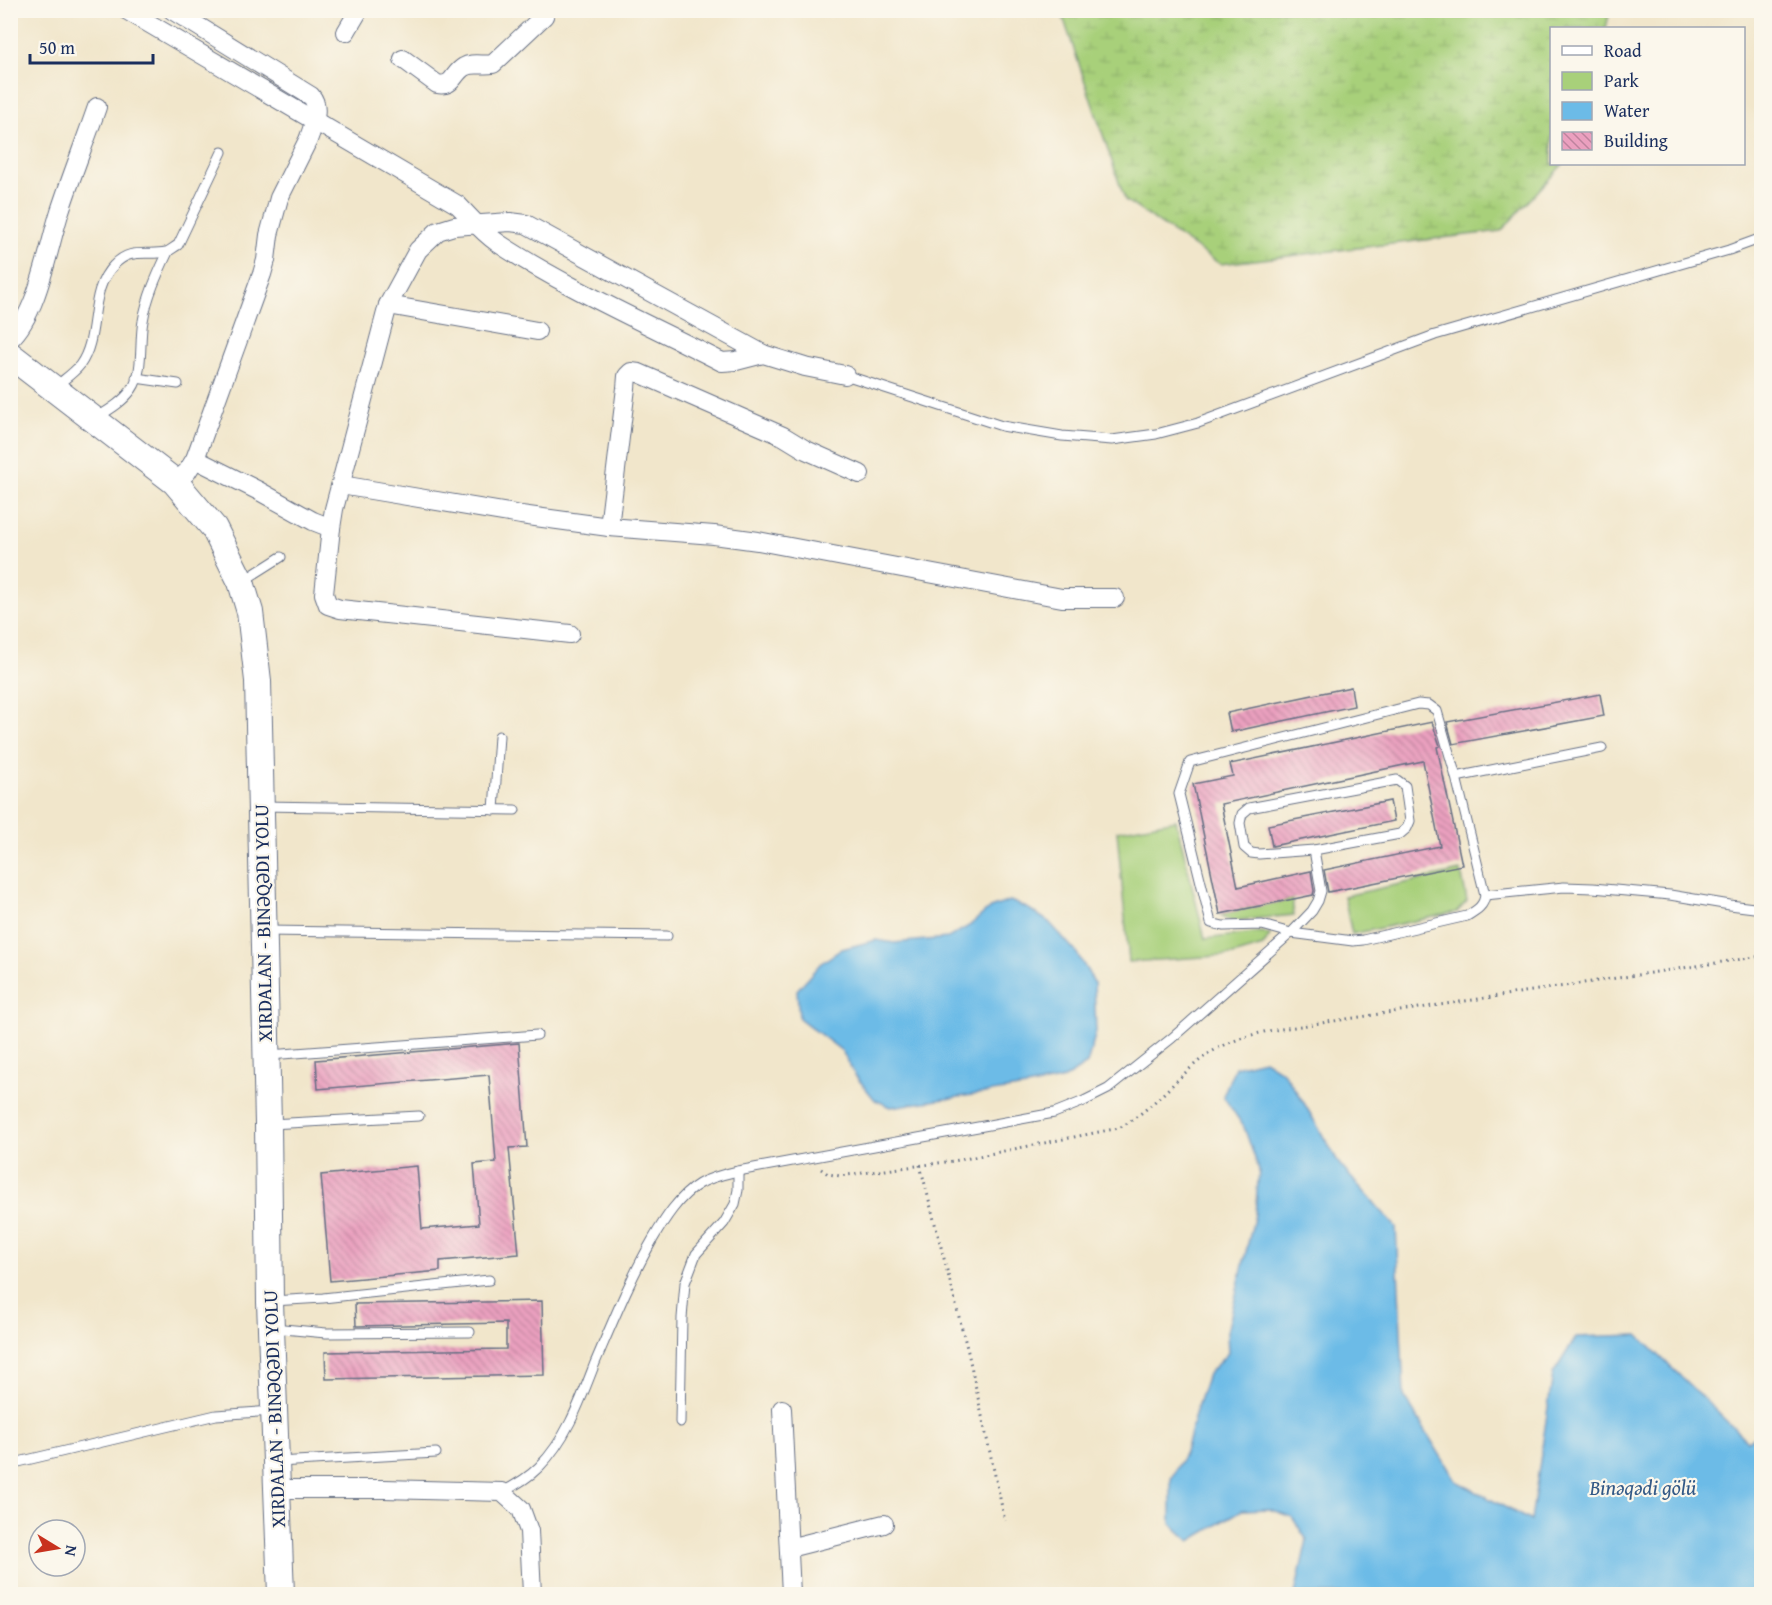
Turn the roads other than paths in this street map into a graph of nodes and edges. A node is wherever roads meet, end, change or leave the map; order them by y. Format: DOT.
graph roads {
  1 [pos="126,10"];
  2 [pos="172,10"];
  3 [pos="359,10"];
  4 [pos="546,10"];
  5 [pos="345,32"];
  6 [pos="402,59"];
  7 [pos="97,107"];
  8 [pos="314,121"];
  9 [pos="222,152"];
  10 [pos="475,224"];
  11 [pos="1761,238"];
  12 [pos="168,252"];
  13 [pos="388,305"];
  14 [pos="537,331"];
  15 [pos="10,339"];
  16 [pos="763,354"];
  17 [pos="10,356"];
  18 [pos="845,375"];
  19 [pos="136,378"];
  20 [pos="178,384"];
  21 [pos="53,388"];
  22 [pos="94,420"];
  23 [pos="195,459"];
  24 [pos="860,474"];
  25 [pos="175,482"];
  26 [pos="341,485"];
  27 [pos="609,527"];
  28 [pos="331,528"];
  29 [pos="281,557"];
  30 [pos="241,582"];
  31 [pos="1115,598"];
  32 [pos="570,634"];
  33 [pos="499,736"];
  34 [pos="1602,748"];
  35 [pos="1456,777"];
  36 [pos="260,806"];
  37 [pos="494,810"];
  38 [pos="515,810"];
  39 [pos="1314,850"];
  40 [pos="1485,895"];
  41 [pos="1761,909"];
  42 [pos="263,931"];
  43 [pos="1291,933"];
  44 [pos="666,936"];
  45 [pos="537,1035"];
  46 [pos="266,1055"];
  47 [pos="419,1116"];
  48 [pos="268,1124"];
  49 [pos="738,1172"];
  50 [pos="489,1280"];
  51 [pos="270,1302"];
  52 [pos="271,1328"];
  53 [pos="470,1332"];
  54 [pos="782,1409"];
  55 [pos="273,1412"];
  56 [pos="680,1422"];
  57 [pos="436,1453"];
  58 [pos="275,1462"];
  59 [pos="10,1464"];
  60 [pos="276,1489"];
  61 [pos="502,1492"];
  62 [pos="884,1524"];
  63 [pos="789,1548"];
  64 [pos="281,1594"];
  65 [pos="532,1594"];
  66 [pos="791,1594"];
  1 -- 8 [label="street"];
  2 -- 8 [label="street"];
  3 -- 5 [label="street"];
  4 -- 6 [label="street"];
  7 -- 15 [label="street"];
  8 -- 10 [label="street"];
  8 -- 23 [label="street"];
  9 -- 12 [label="lane"];
  10 -- 13 [label="street"];
  10 -- 16 [label="street"];
  10 -- 16 [label="street"];
  11 -- 18 [label="lane"];
  12 -- 19 [label="lane"];
  12 -- 21 [label="lane"];
  13 -- 14 [label="street"];
  13 -- 26 [label="street"];
  16 -- 18 [label="street"];
  17 -- 21 [label="main road"];
  19 -- 20 [label="lane"];
  19 -- 22 [label="lane"];
  21 -- 22 [label="main road"];
  22 -- 25 [label="main road"];
  23 -- 25 [label="street"];
  23 -- 28 [label="street"];
  24 -- 27 [label="street"];
  25 -- 30 [label="main road"];
  26 -- 27 [label="street"];
  26 -- 28 [label="street"];
  27 -- 31 [label="street"];
  28 -- 32 [label="street"];
  29 -- 30 [label="lane"];
  30 -- 36 [label="main road"];
  33 -- 37 [label="lane"];
  34 -- 35 [label="lane"];
  35 -- 40 [label="lane"];
  35 -- 43 [label="lane"];
  36 -- 37 [label="lane"];
  36 -- 42 [label="main road"];
  37 -- 38 [label="lane"];
  39 -- 39 [label="lane"];
  39 -- 43 [label="lane"];
  40 -- 41 [label="lane"];
  40 -- 43 [label="lane"];
  42 -- 44 [label="lane"];
  42 -- 46 [label="main road"];
  43 -- 49 [label="lane"];
  45 -- 46 [label="lane"];
  46 -- 48 [label="main road"];
  47 -- 48 [label="lane"];
  48 -- 51 [label="main road"];
  49 -- 56 [label="lane"];
  49 -- 61 [label="lane"];
  50 -- 51 [label="lane"];
  51 -- 52 [label="main road"];
  52 -- 53 [label="lane"];
  52 -- 55 [label="main road"];
  54 -- 63 [label="street"];
  55 -- 58 [label="main road"];
  55 -- 59 [label="lane"];
  57 -- 58 [label="lane"];
  58 -- 60 [label="main road"];
  60 -- 61 [label="street"];
  60 -- 64 [label="main road"];
  61 -- 65 [label="street"];
  62 -- 63 [label="street"];
  63 -- 66 [label="street"];
}
